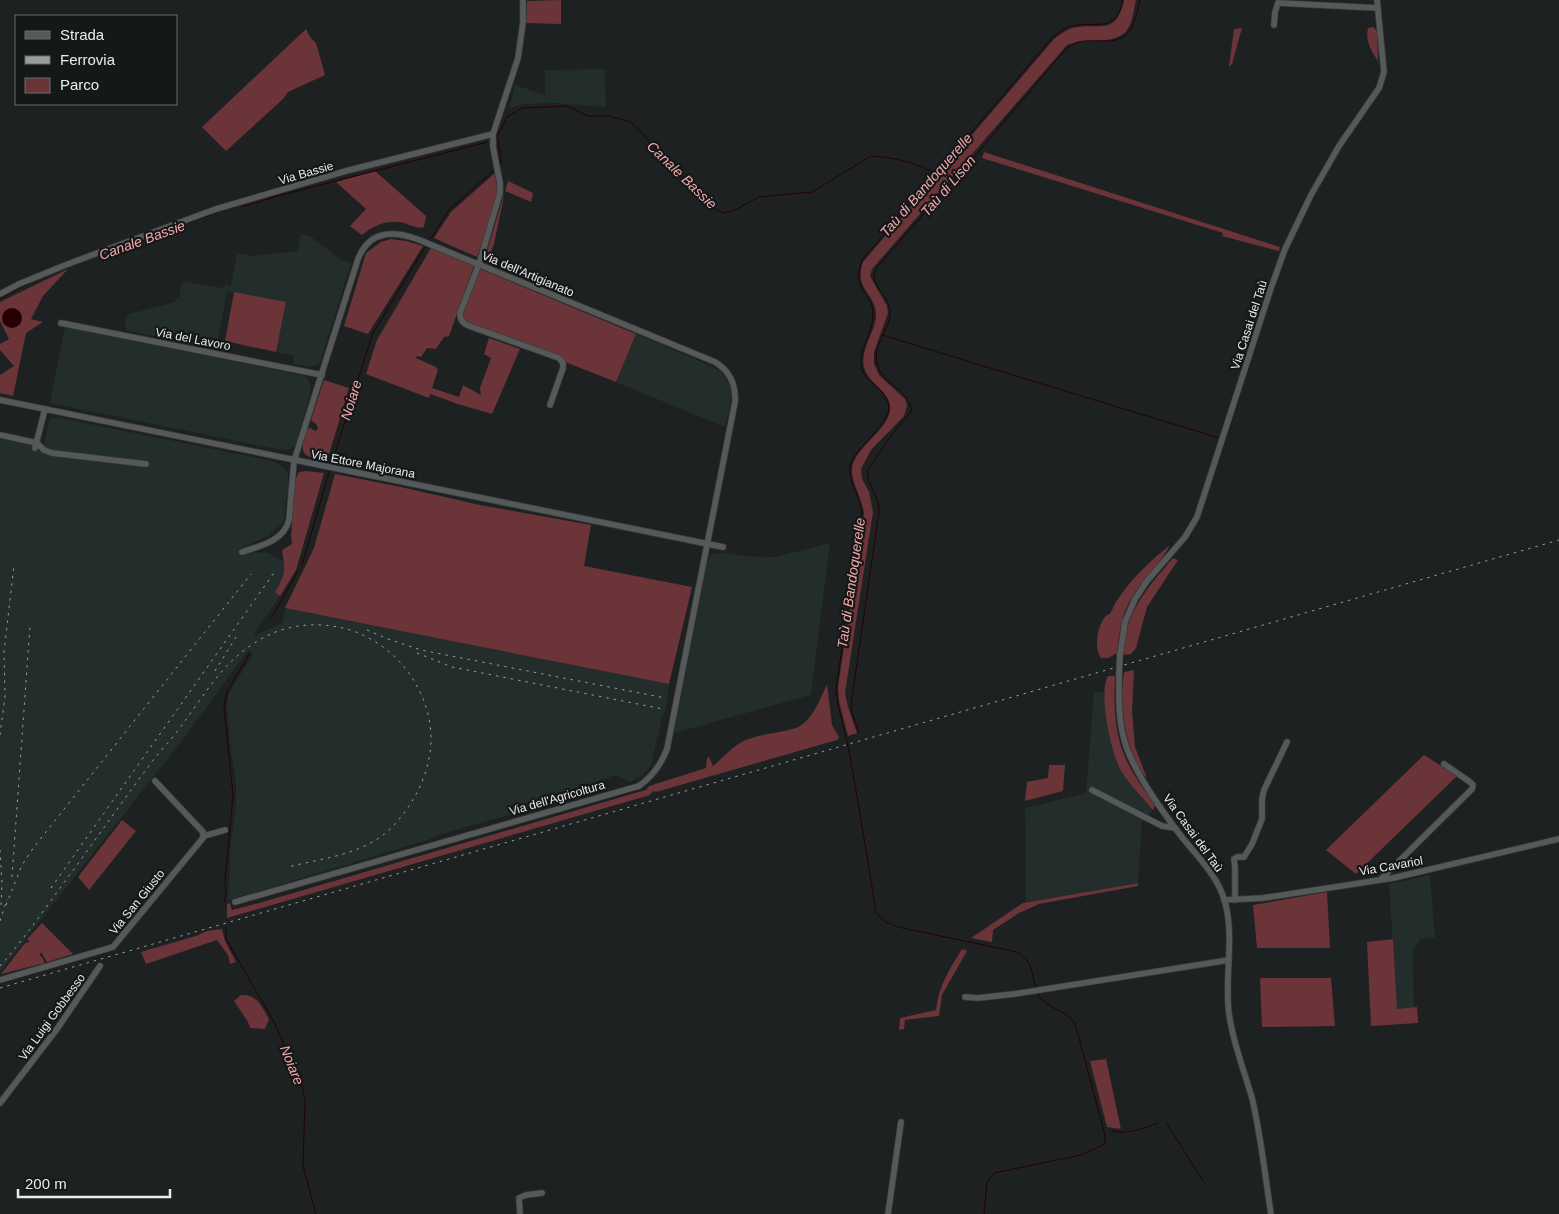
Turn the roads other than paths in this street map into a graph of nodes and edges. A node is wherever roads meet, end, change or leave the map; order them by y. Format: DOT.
graph roads {
  1 [pos="523,0"];
  2 [pos="1377,0"];
  3 [pos="1277,2"];
  4 [pos="1324,3"];
  5 [pos="1378,8"];
  6 [pos="1274,25"];
  7 [pos="493,134"];
  8 [pos="478,264"];
  9 [pos="0,294"];
  10 [pos="61,323"];
  11 [pos="322,375"];
  12 [pos="0,400"];
  13 [pos="550,405"];
  14 [pos="45,409"];
  15 [pos="0,436"];
  16 [pos="36,445"];
  17 [pos="294,461"];
  18 [pos="146,464"];
  19 [pos="706,543"];
  20 [pos="723,547"];
  21 [pos="242,552"];
  22 [pos="1286,742"];
  23 [pos="1444,764"];
  24 [pos="155,781"];
  25 [pos="1092,790"];
  26 [pos="1175,828"];
  27 [pos="225,830"];
  28 [pos="204,836"];
  29 [pos="1559,838"];
  30 [pos="1380,880"];
  31 [pos="1224,900"];
  32 [pos="1235,900"];
  33 [pos="235,902"];
  34 [pos="1229,960"];
  35 [pos="100,966"];
  36 [pos="0,980"];
  37 [pos="965,997"];
  38 [pos="0,1102"];
  39 [pos="901,1122"];
  40 [pos="542,1193"];
  41 [pos="520,1214"];
  42 [pos="888,1214"];
  43 [pos="1271,1214"];
  1 -- 7 [label="street"];
  2 -- 5 [label="street, Via Casai del Taù"];
  3 -- 4 [label="street"];
  3 -- 6 [label="street"];
  4 -- 5 [label="street"];
  5 -- 26 [label="street, Via Casai del Taù, bridge"];
  7 -- 8 [label="street"];
  7 -- 9 [label="street, Via Bassie"];
  8 -- 11 [label="street, Via dell'Artigianato"];
  8 -- 13 [label="street"];
  8 -- 19 [label="street, Via dell'Artigianato"];
  10 -- 11 [label="street, Via del Lavoro"];
  11 -- 17 [label="street, Via dell'Artigianato"];
  12 -- 14 [label="street, Via Ettore Majorana"];
  14 -- 16 [label="street"];
  14 -- 17 [label="street, Via Ettore Majorana"];
  15 -- 16 [label="street"];
  16 -- 18 [label="street"];
  17 -- 19 [label="street, Via Ettore Majorana"];
  17 -- 21 [label="street, Via dell'Artigianato"];
  19 -- 20 [label="street, Via Ettore Majorana"];
  19 -- 33 [label="street, Via dell'Agricoltura"];
  22 -- 32 [label="street"];
  23 -- 30 [label="street"];
  24 -- 28 [label="street"];
  25 -- 26 [label="street"];
  26 -- 31 [label="street, Via Casai del Taù"];
  27 -- 28 [label="street"];
  28 -- 36 [label="street, Via San Giusto"];
  29 -- 30 [label="street, Via Cavariol"];
  30 -- 32 [label="street, Via Cavariol"];
  31 -- 32 [label="street, Via Cavariol"];
  31 -- 34 [label="street, Via Casai del Taù"];
  34 -- 37 [label="street"];
  34 -- 43 [label="street, Via Casai del Taù"];
  35 -- 38 [label="street, Via Luigi Gobbesso"];
  39 -- 42 [label="street"];
  40 -- 41 [label="street"];
}
